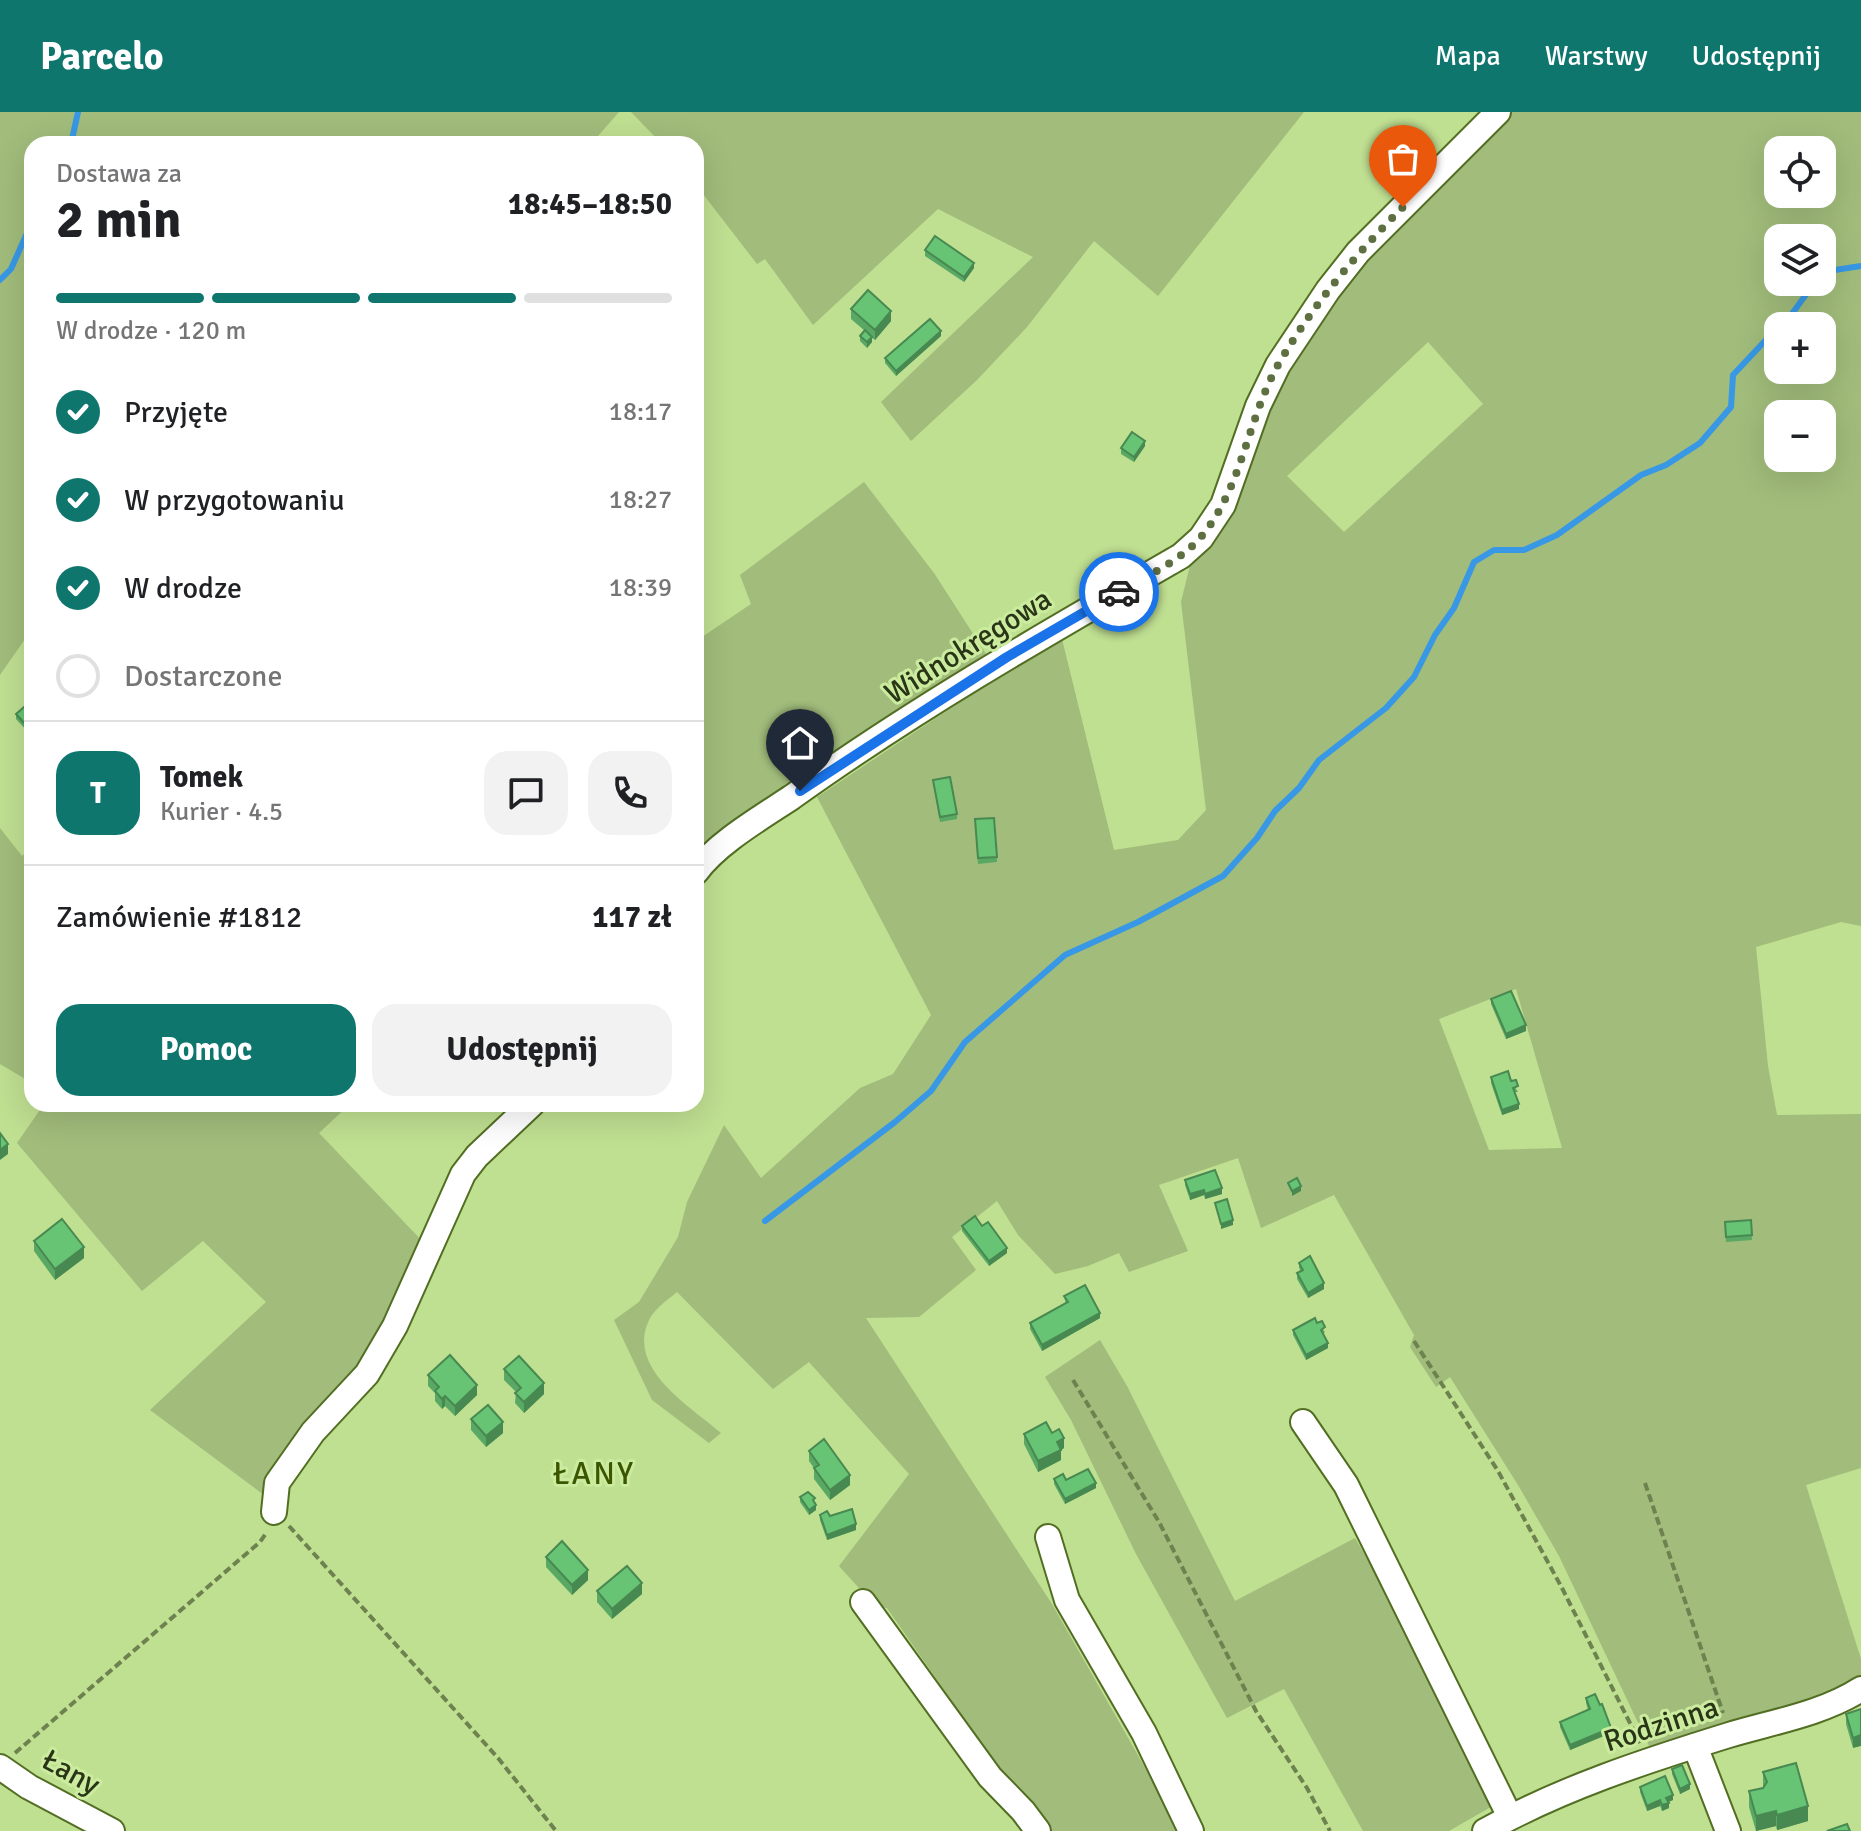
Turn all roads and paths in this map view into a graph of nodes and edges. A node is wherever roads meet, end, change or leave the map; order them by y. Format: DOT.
graph roads {
  1 [pos="1498,112"];
  2 [pos="704,865"];
  3 [pos="524,1112"];
  4 [pos="1414,1341"];
  5 [pos="1073,1380"];
  6 [pos="1303,1422"];
  7 [pos="1645,1483"];
  8 [pos="274,1512"];
  9 [pos="1048,1537"];
  10 [pos="863,1602"];
  11 [pos="1861,1689"];
  12 [pos="1730,1735"];
  13 [pos="1695,1746"];
  14 [pos="1646,1761"];
  15 [pos="5,1762"];
  16 [pos="1510,1817"];
  17 [pos="112,1831"];
  18 [pos="556,1831"];
  19 [pos="1038,1831"];
  20 [pos="1191,1831"];
  21 [pos="1330,1831"];
  22 [pos="1485,1831"];
  23 [pos="1728,1831"];
  1 -- 2 [label="street, Widnokręgowa"];
  3 -- 8 [label="street"];
  4 -- 14 [label="path"];
  5 -- 21 [label="path"];
  6 -- 16 [label="street"];
  7 -- 12 [label="path"];
  8 -- 15 [label="path"];
  8 -- 18 [label="path"];
  9 -- 20 [label="street"];
  10 -- 19 [label="street"];
  11 -- 12 [label="street, Rodzinna"];
  12 -- 13 [label="street, Rodzinna"];
  13 -- 14 [label="street, Rodzinna"];
  13 -- 23 [label="street"];
  14 -- 16 [label="street, Rodzinna"];
  15 -- 17 [label="street, Łany"];
  16 -- 22 [label="street, Rodzinna"];
}
